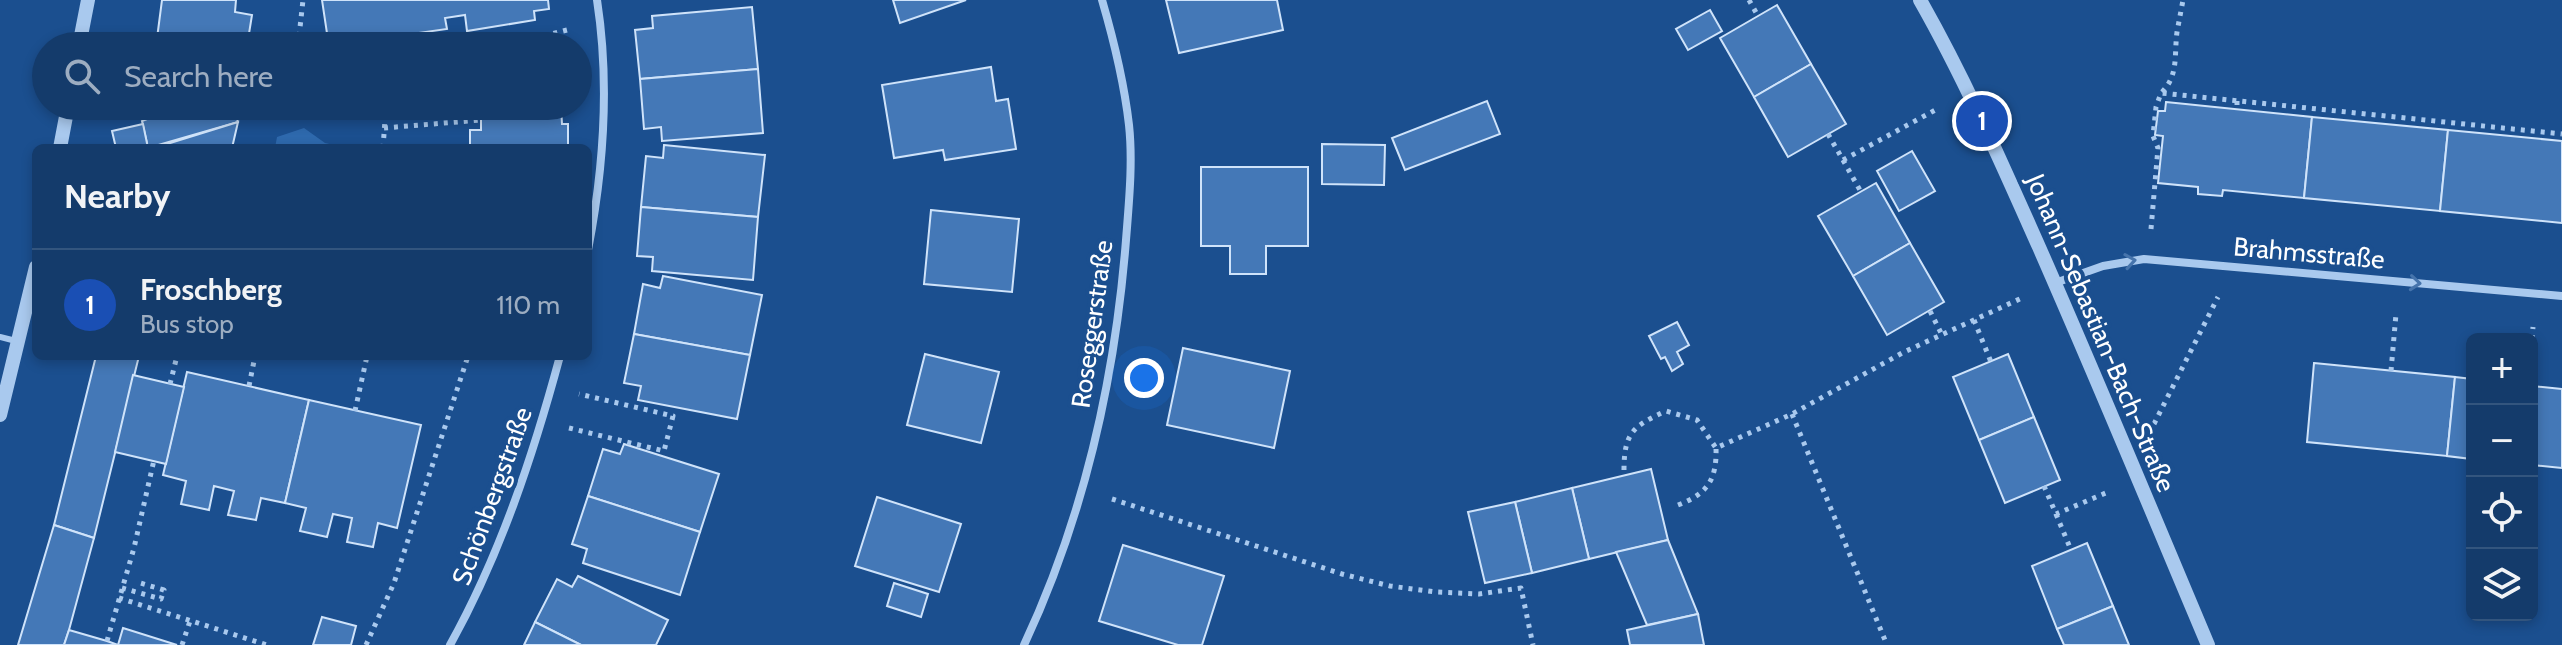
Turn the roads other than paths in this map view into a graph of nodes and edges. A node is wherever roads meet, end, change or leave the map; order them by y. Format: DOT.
graph roads {
  1 [pos="88,0"];
  2 [pos="597,0"];
  3 [pos="1102,0"];
  4 [pos="1920,0"];
  5 [pos="82,32"];
  6 [pos="65,120"];
  7 [pos="61,144"];
  8 [pos="592,226"];
  9 [pos="2055,283"];
  10 [pos="2562,296"];
  11 [pos="32,308"];
  12 [pos="0,337"];
  13 [pos="19,342"];
  14 [pos="559,360"];
  15 [pos="0,415"];
  16 [pos="450,645"];
  17 [pos="1024,645"];
  18 [pos="2208,645"];
  1 -- 5 [label="street"];
  2 -- 8 [label="street"];
  3 -- 17 [label="street, Roseggerstraße"];
  4 -- 9 [label="street, Johann-Sebastian-Bach-Straße"];
  6 -- 7 [label="street"];
  9 -- 10 [label="street, Brahmsstraße, one-way"];
  9 -- 18 [label="street, Johann-Sebastian-Bach-Straße"];
  11 -- 13 [label="street"];
  12 -- 13 [label="lane"];
  13 -- 15 [label="street"];
  14 -- 16 [label="street, Schönbergstraße"];
}
